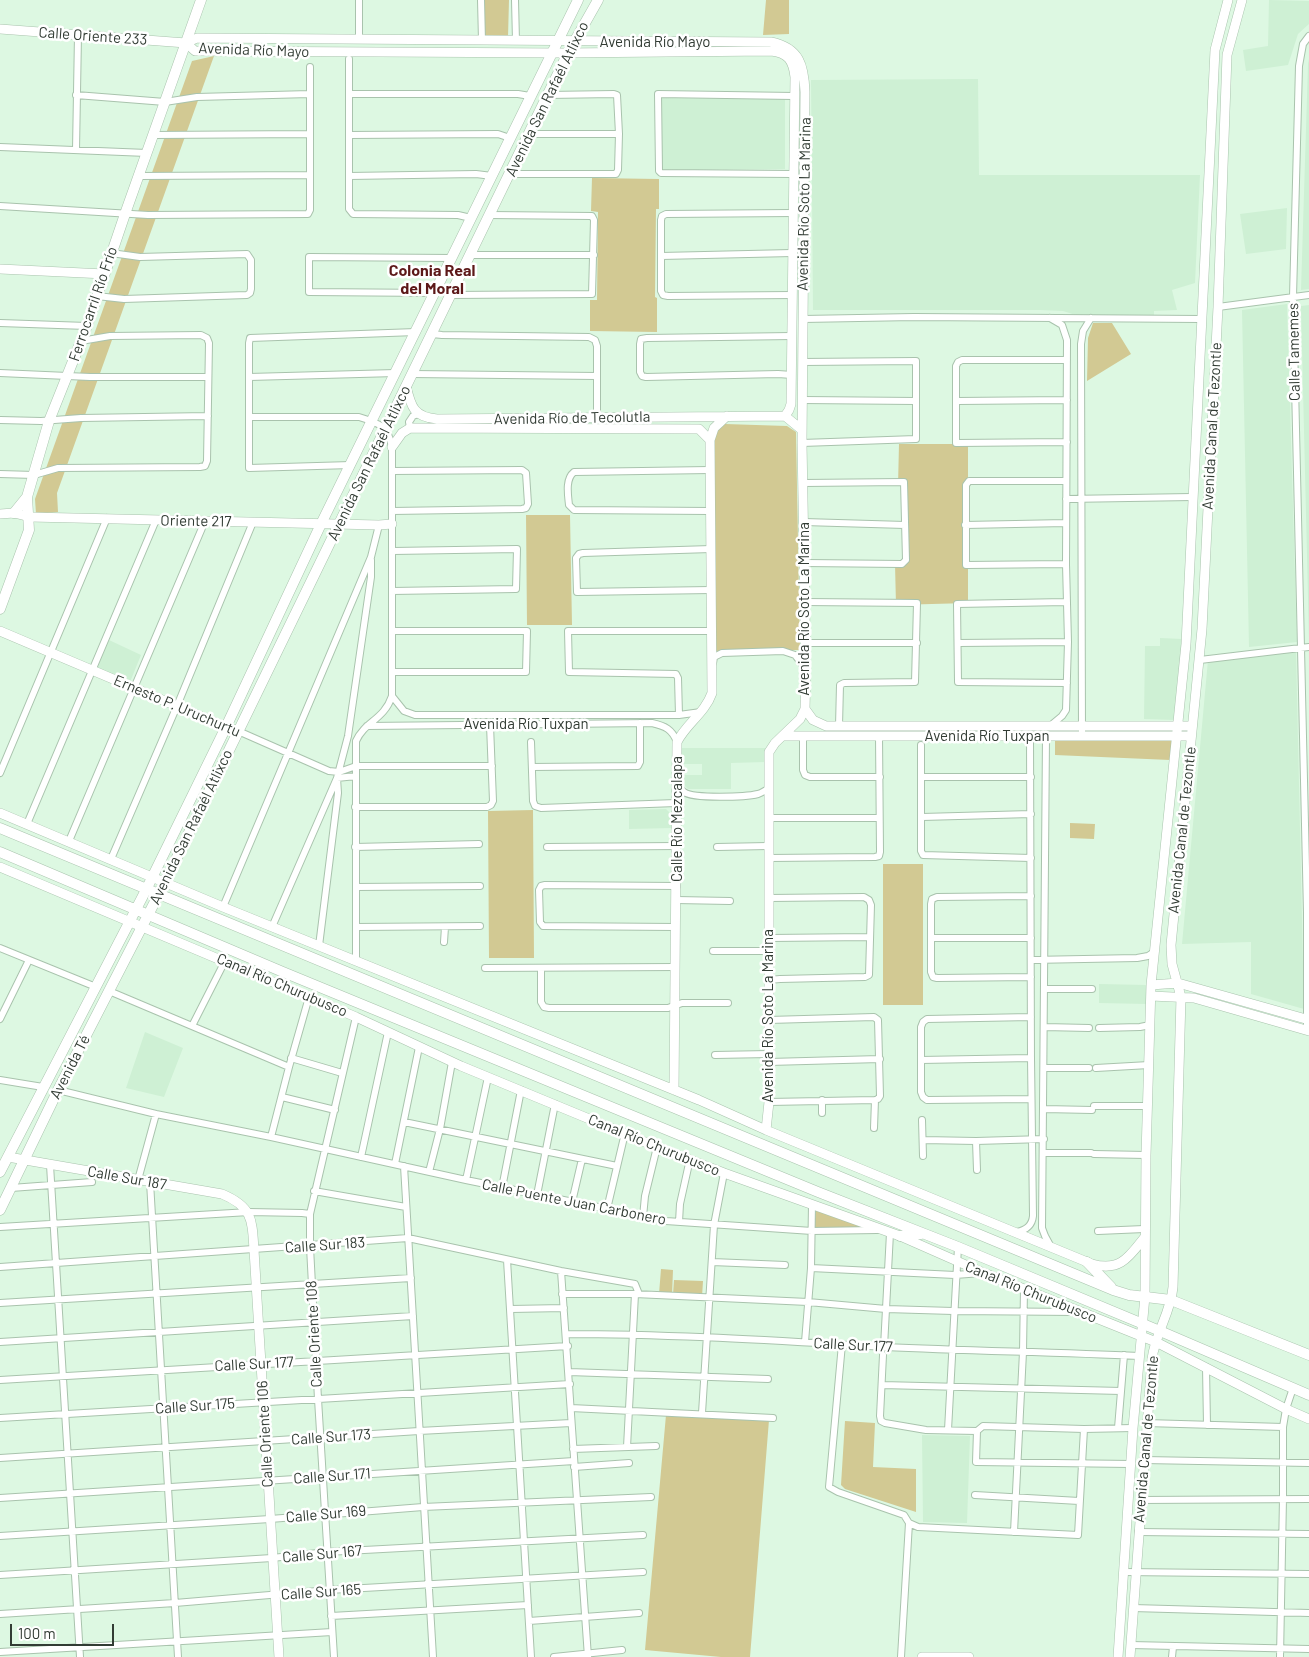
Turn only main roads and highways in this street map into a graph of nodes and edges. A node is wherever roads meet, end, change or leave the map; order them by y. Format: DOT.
graph roads {
  1 [pos="201,0"];
  2 [pos="578,0"];
  3 [pos="598,0"];
  4 [pos="27,497"];
  5 [pos="14,514"];
  6 [pos="0,610"];
  7 [pos="0,828"];
  8 [pos="0,852"];
  9 [pos="147,888"];
  10 [pos="158,894"];
  11 [pos="136,909"];
  12 [pos="148,914"];
  13 [pos="130,921"];
  14 [pos="142,926"];
  15 [pos="4,1156"];
  16 [pos="0,1172"];
  17 [pos="0,1210"];
  18 [pos="890,1233"];
  19 [pos="924,1233"];
  20 [pos="1087,1262"];
  21 [pos="1113,1290"];
  22 [pos="1309,1355"];
  23 [pos="1309,1395"];
  1 -- 4 [label="main road, Ferrocarril Río Frío"];
  2 -- 9 [label="main road, Avenida San Rafaél Atlixco"];
  3 -- 10 [label="main road, Avenida San Rafaél Atlixco"];
  4 -- 5 [label="main road"];
  4 -- 6 [label="main road, Ferrocarril Río Frío"];
  7 -- 9 [label="main road"];
  8 -- 11 [label="main road, Canal Río Churubusco"];
  9 -- 10 [label="main road"];
  9 -- 11 [label="main road, Avenida San Rafaél Atlixco"];
  10 -- 12 [label="main road, Avenida San Rafaél Atlixco"];
  10 -- 21 [label="main road"];
  11 -- 12 [label="main road, Canal Río Churubusco"];
  11 -- 13 [label="main road, Avenida San Rafaél Atlixco"];
  12 -- 14 [label="main road, Avenida San Rafaél Atlixco"];
  12 -- 19 [label="main road, Canal Río Churubusco"];
  13 -- 15 [label="main road, Avenida Té"];
  14 -- 17 [label="main road, Avenida Té"];
  15 -- 16 [label="main road, Avenida Té"];
  18 -- 19 [label="main road"];
  19 -- 23 [label="main road, Canal Río Churubusco"];
  20 -- 21 [label="main road"];
  21 -- 22 [label="main road"];
}
